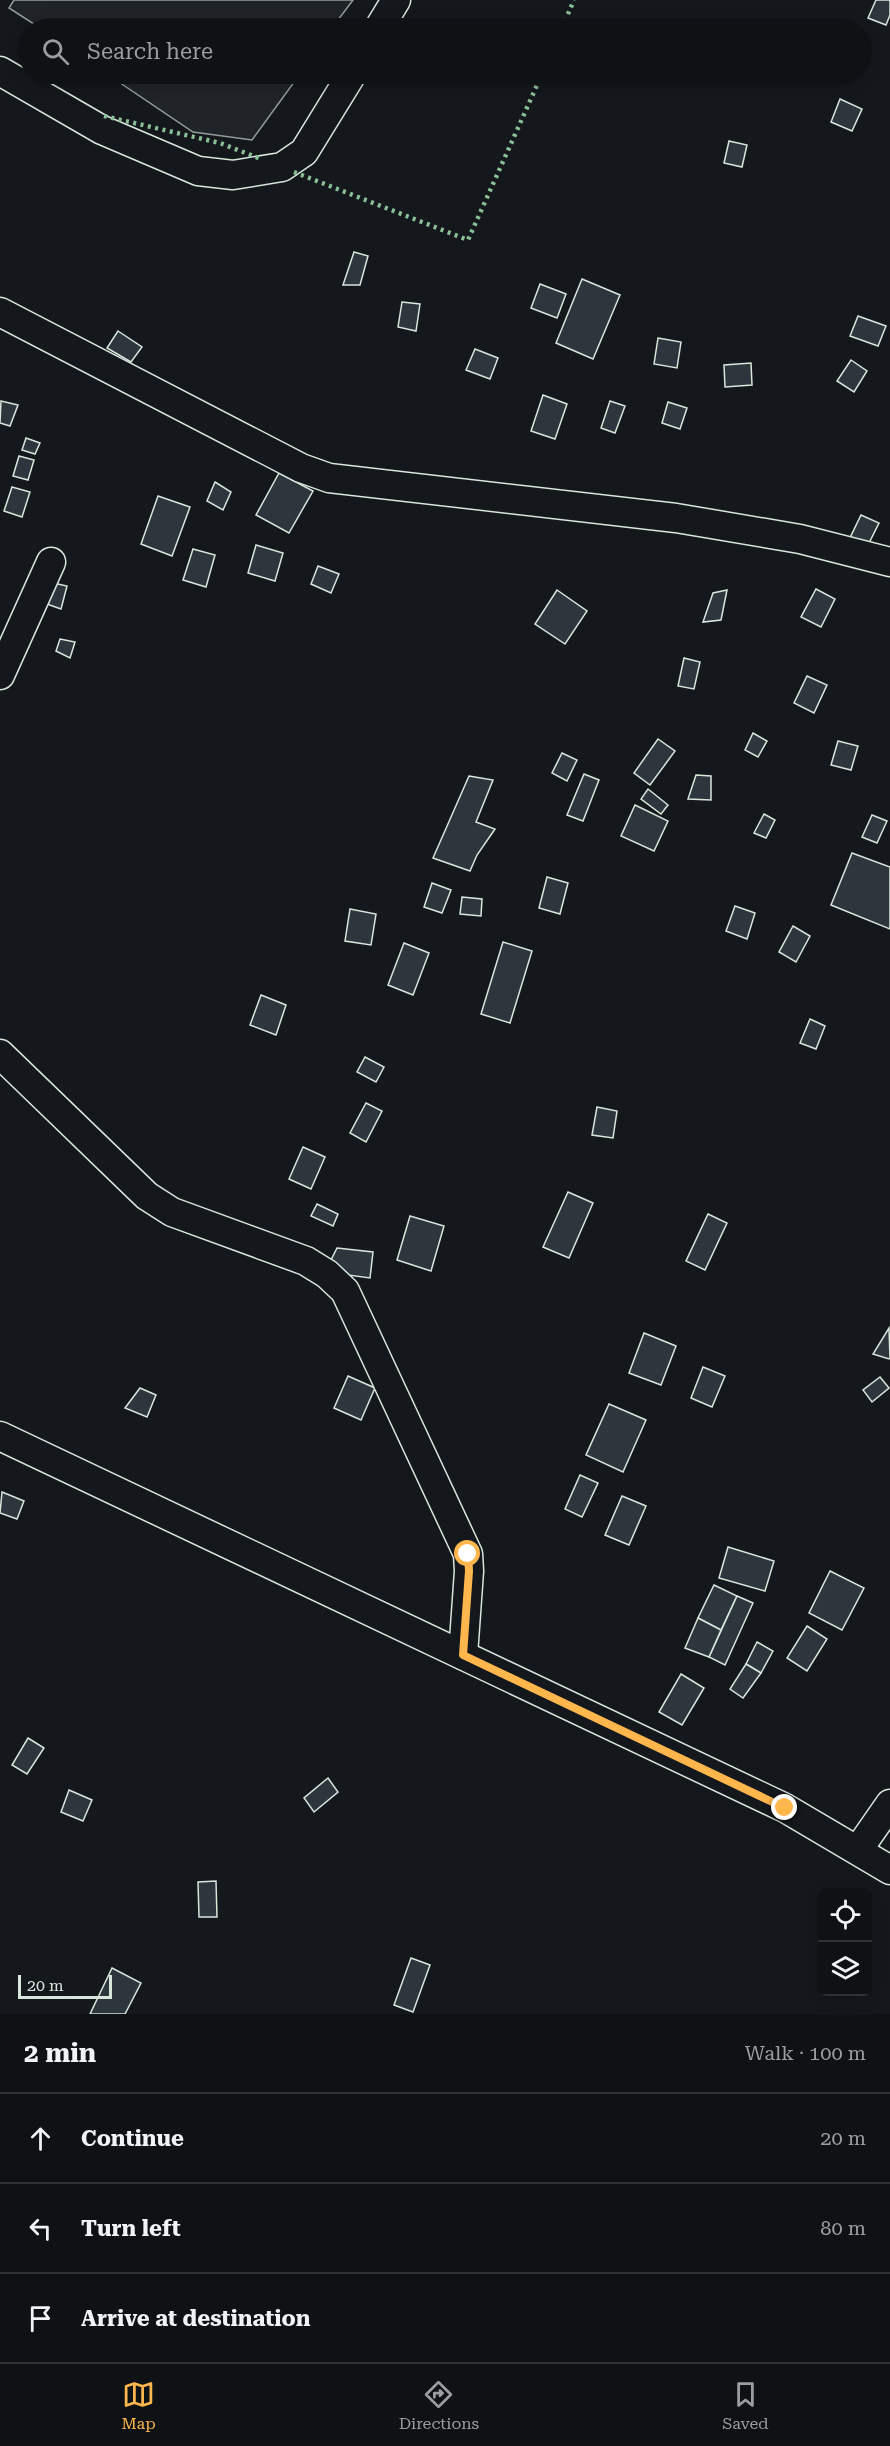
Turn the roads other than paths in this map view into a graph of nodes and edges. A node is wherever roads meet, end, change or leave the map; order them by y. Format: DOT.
graph roads {
  1 [pos="396,0"];
  2 [pos="385,18"];
  3 [pos="0,71"];
  4 [pos="18,81"];
  5 [pos="22,84"];
  6 [pos="346,84"];
  7 [pos="0,312"];
  8 [pos="51,562"];
  9 [pos="890,562"];
  10 [pos="0,675"];
  11 [pos="0,1054"];
  12 [pos="0,1436"];
  13 [pos="463,1655"];
  14 [pos="890,1804"];
  15 [pos="858,1850"];
  16 [pos="890,1870"];
  1 -- 2 [label="street"];
  3 -- 4 [label="street"];
  5 -- 6 [label="street"];
  7 -- 9 [label="street"];
  8 -- 10 [label="street"];
  11 -- 13 [label="street"];
  12 -- 13 [label="street"];
  13 -- 15 [label="street"];
  14 -- 15 [label="street"];
  15 -- 16 [label="street"];
}
